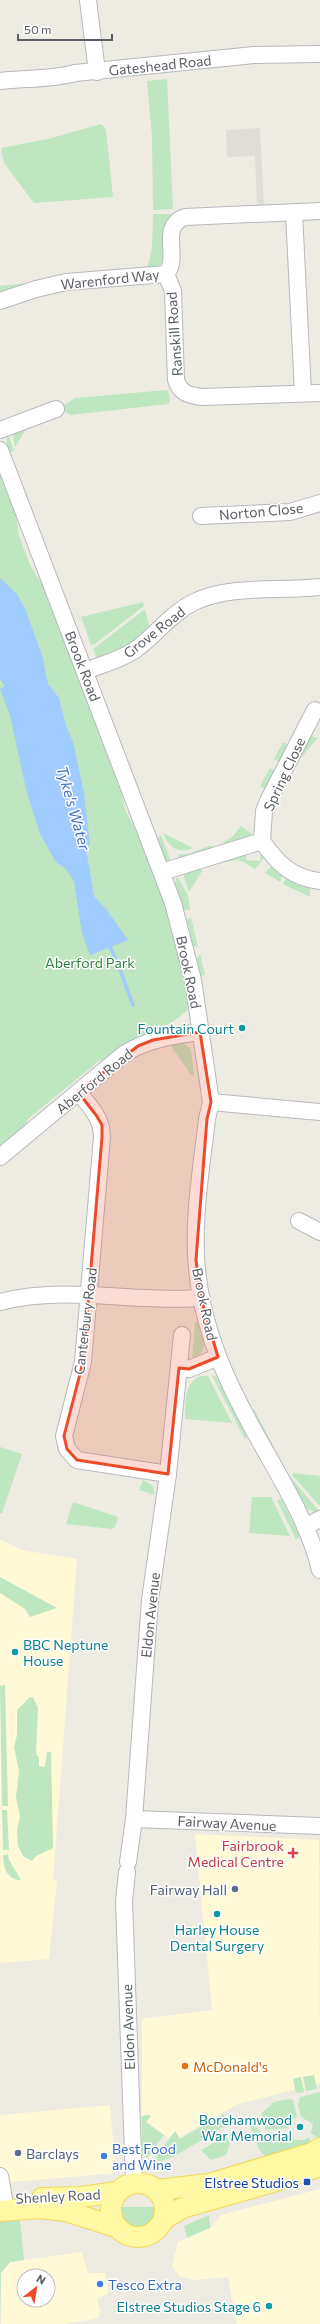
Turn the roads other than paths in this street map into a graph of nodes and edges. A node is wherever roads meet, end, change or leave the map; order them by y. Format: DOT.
graph roads {
  1 [pos="88,0"];
  2 [pos="320,54"];
  3 [pos="97,72"];
  4 [pos="0,81"];
  5 [pos="320,211"];
  6 [pos="294,213"];
  7 [pos="166,274"];
  8 [pos="0,301"];
  9 [pos="320,393"];
  10 [pos="303,394"];
  11 [pos="56,409"];
  12 [pos="0,430"];
  13 [pos="0,450"];
  14 [pos="320,503"];
  15 [pos="201,516"];
  16 [pos="320,587"];
  17 [pos="85,671"];
  18 [pos="315,710"];
  19 [pos="262,840"];
  20 [pos="162,872"];
  21 [pos="320,881"];
  22 [pos="200,1032"];
  23 [pos="78,1092"];
  24 [pos="211,1102"];
  25 [pos="320,1112"];
  26 [pos="0,1157"];
  27 [pos="299,1221"];
  28 [pos="320,1232"];
  29 [pos="90,1294"];
  30 [pos="201,1298"];
  31 [pos="0,1302"];
  32 [pos="182,1335"];
  33 [pos="218,1357"];
  34 [pos="179,1368"];
  35 [pos="168,1474"];
  36 [pos="320,1519"];
  37 [pos="305,1527"];
  38 [pos="320,1570"];
  39 [pos="134,1819"];
  40 [pos="320,1826"];
  41 [pos="320,2148"];
  42 [pos="320,2166"];
  43 [pos="0,2176"];
  44 [pos="125,2187"];
  45 [pos="157,2190"];
  46 [pos="3,2205"];
  47 [pos="164,2219"];
  48 [pos="116,2227"];
  1 -- 3 [label="street"];
  2 -- 3 [label="street, Gateshead Road"];
  3 -- 4 [label="street, Gateshead Road"];
  5 -- 6 [label="street, Warenford Way"];
  6 -- 7 [label="street, Warenford Way"];
  6 -- 10 [label="street"];
  7 -- 8 [label="street, Warenford Way"];
  7 -- 10 [label="street, Ranskill Road"];
  9 -- 10 [label="street, Ranskill Road"];
  11 -- 12 [label="street"];
  13 -- 17 [label="street, Brook Road"];
  14 -- 15 [label="street, Norton Close"];
  16 -- 17 [label="street, Grove Road"];
  17 -- 20 [label="street, Brook Road"];
  18 -- 19 [label="street, Spring Close"];
  19 -- 20 [label="street"];
  19 -- 21 [label="street"];
  20 -- 22 [label="street, Brook Road"];
  22 -- 23 [label="street, Aberford Road"];
  22 -- 24 [label="street, Brook Road"];
  23 -- 26 [label="street, Aberford Road"];
  23 -- 29 [label="street, Canterbury Road"];
  24 -- 25 [label="street"];
  24 -- 30 [label="street, Brook Road"];
  27 -- 28 [label="street"];
  29 -- 30 [label="street"];
  29 -- 31 [label="street"];
  29 -- 35 [label="street, Canterbury Road"];
  30 -- 33 [label="street, Brook Road"];
  32 -- 34 [label="street, Eldon Avenue"];
  33 -- 34 [label="street"];
  33 -- 37 [label="street, Brook Road"];
  34 -- 35 [label="street, Eldon Avenue"];
  35 -- 39 [label="street, Eldon Avenue"];
  36 -- 37 [label="street"];
  37 -- 38 [label="street, Brook Road"];
  39 -- 40 [label="street, Fairway Avenue"];
  39 -- 44 [label="street, Eldon Avenue"];
  41 -- 45 [label="main road"];
  42 -- 47 [label="main road"];
  43 -- 46 [label="street"];
  44 -- 45 [label="main road"];
  44 -- 46 [label="main road, Shenley Road"];
  44 -- 48 [label="main road"];
  45 -- 47 [label="main road"];
  46 -- 48 [label="main road, Shenley Road"];
  47 -- 48 [label="main road"];
}
